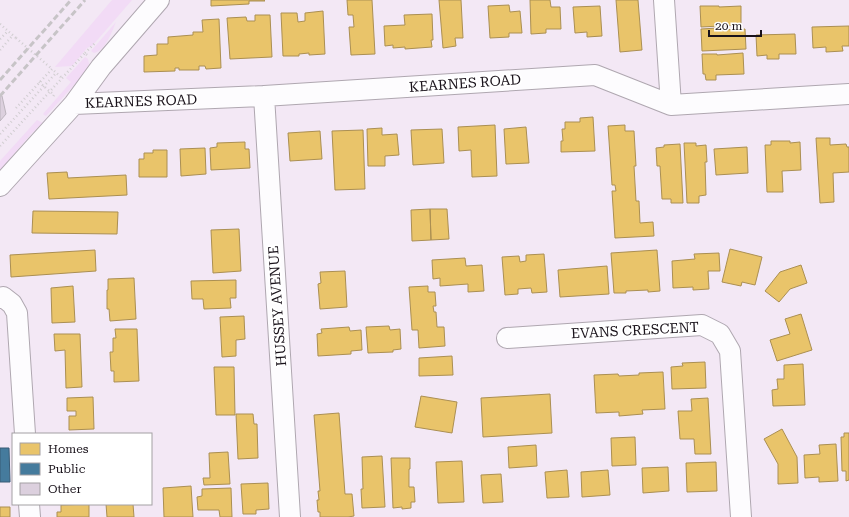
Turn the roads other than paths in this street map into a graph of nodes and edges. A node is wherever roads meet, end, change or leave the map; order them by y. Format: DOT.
graph roads {
  1 [pos="159,0"];
  2 [pos="664,0"];
  3 [pos="849,94"];
  4 [pos="264,96"];
  5 [pos="74,104"];
  6 [pos="671,105"];
  7 [pos="0,186"];
  8 [pos="0,298"];
  9 [pos="507,338"];
  10 [pos="24,433"];
  11 [pos="29,505"];
  12 [pos="30,517"];
  13 [pos="290,517"];
  14 [pos="741,517"];
  1 -- 5 [label="street"];
  2 -- 6 [label="street"];
  3 -- 6 [label="street, KEARNES ROAD"];
  4 -- 5 [label="street, KEARNES ROAD"];
  4 -- 6 [label="street, KEARNES ROAD"];
  4 -- 13 [label="street, HUSSEY AVENUE"];
  5 -- 7 [label="street"];
  8 -- 10 [label="street"];
  9 -- 14 [label="street, EVANS CRESCENT"];
  11 -- 12 [label="street"];
}
